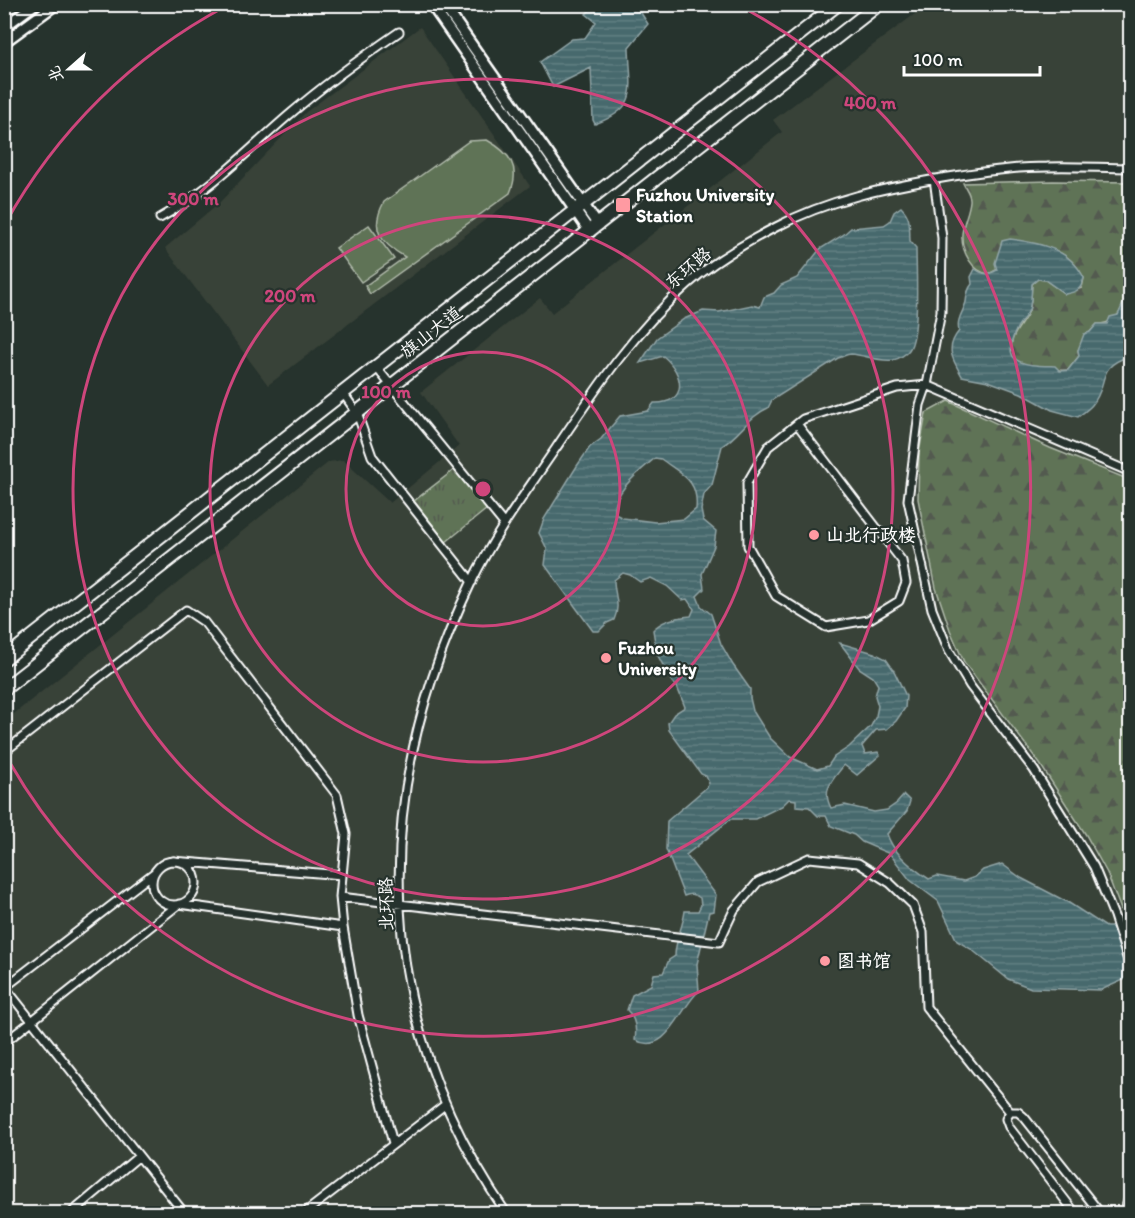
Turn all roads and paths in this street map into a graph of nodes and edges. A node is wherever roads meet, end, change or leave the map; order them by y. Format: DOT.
graph roads {
  1 [pos="35,4"];
  2 [pos="56,4"];
  3 [pos="430,4"];
  4 [pos="443,4"];
  5 [pos="838,4"];
  6 [pos="879,4"];
  7 [pos="4,27"];
  8 [pos="399,32"];
  9 [pos="4,42"];
  10 [pos="1131,168"];
  11 [pos="934,179"];
  12 [pos="580,208"];
  13 [pos="160,218"];
  14 [pos="594,228"];
  15 [pos="376,367"];
  16 [pos="927,385"];
  17 [pos="391,386"];
  18 [pos="343,393"];
  19 [pos="357,413"];
  20 [pos="797,424"];
  21 [pos="1131,472"];
  22 [pos="504,524"];
  23 [pos="471,582"];
  24 [pos="4,659"];
  25 [pos="4,689"];
  26 [pos="4,752"];
  27 [pos="173,861"];
  28 [pos="155,872"];
  29 [pos="342,875"];
  30 [pos="340,897"];
  31 [pos="400,903"];
  32 [pos="179,904"];
  33 [pos="343,927"];
  34 [pos="1131,967"];
  35 [pos="5,987"];
  36 [pos="32,1021"];
  37 [pos="4,1043"];
  38 [pos="446,1104"];
  39 [pos="1010,1112"];
  40 [pos="393,1143"];
  41 [pos="139,1156"];
  42 [pos="1131,1194"];
  43 [pos="70,1214"];
  44 [pos="184,1214"];
  45 [pos="303,1214"];
  46 [pos="507,1214"];
  47 [pos="1076,1214"];
  48 [pos="1101,1214"];
  49 [pos="1124,1214"];
  1 -- 7 [label="street"];
  2 -- 9 [label="street"];
  3 -- 12 [label="street"];
  4 -- 12 [label="street"];
  5 -- 12 [label="highway, 旗山大道"];
  6 -- 14 [label="highway, 旗山大道"];
  8 -- 13 [label="street"];
  10 -- 11 [label="street, 东环路"];
  11 -- 16 [label="street"];
  11 -- 22 [label="street, 东环路"];
  12 -- 14 [label="street"];
  12 -- 15 [label="highway, 旗山大道"];
  14 -- 17 [label="highway, 旗山大道"];
  15 -- 17 [label="street"];
  15 -- 18 [label="highway, 旗山大道"];
  16 -- 20 [label="street"];
  16 -- 21 [label="street"];
  16 -- 34 [label="street"];
  17 -- 19 [label="highway, 旗山大道"];
  17 -- 22 [label="street"];
  18 -- 19 [label="street"];
  18 -- 24 [label="highway, 旗山大道"];
  19 -- 23 [label="street"];
  19 -- 25 [label="highway, 旗山大道"];
  20 -- 20 [label="street"];
  22 -- 23 [label="street, 东环路"];
  23 -- 31 [label="street, 北环路"];
  26 -- 29 [label="street"];
  27 -- 28 [label="street"];
  27 -- 29 [label="street"];
  27 -- 32 [label="street"];
  28 -- 32 [label="street"];
  28 -- 35 [label="street"];
  29 -- 30 [label="street"];
  30 -- 31 [label="street"];
  30 -- 33 [label="street"];
  31 -- 38 [label="street, 北环路"];
  31 -- 39 [label="street"];
  32 -- 33 [label="street"];
  32 -- 36 [label="street"];
  33 -- 40 [label="street"];
  35 -- 36 [label="street"];
  36 -- 37 [label="street"];
  36 -- 41 [label="street"];
  38 -- 40 [label="street"];
  38 -- 46 [label="street, 北环路"];
  39 -- 47 [label="street"];
  39 -- 48 [label="street"];
  40 -- 45 [label="street"];
  41 -- 43 [label="street"];
  41 -- 44 [label="street"];
  42 -- 49 [label="street"];
}
